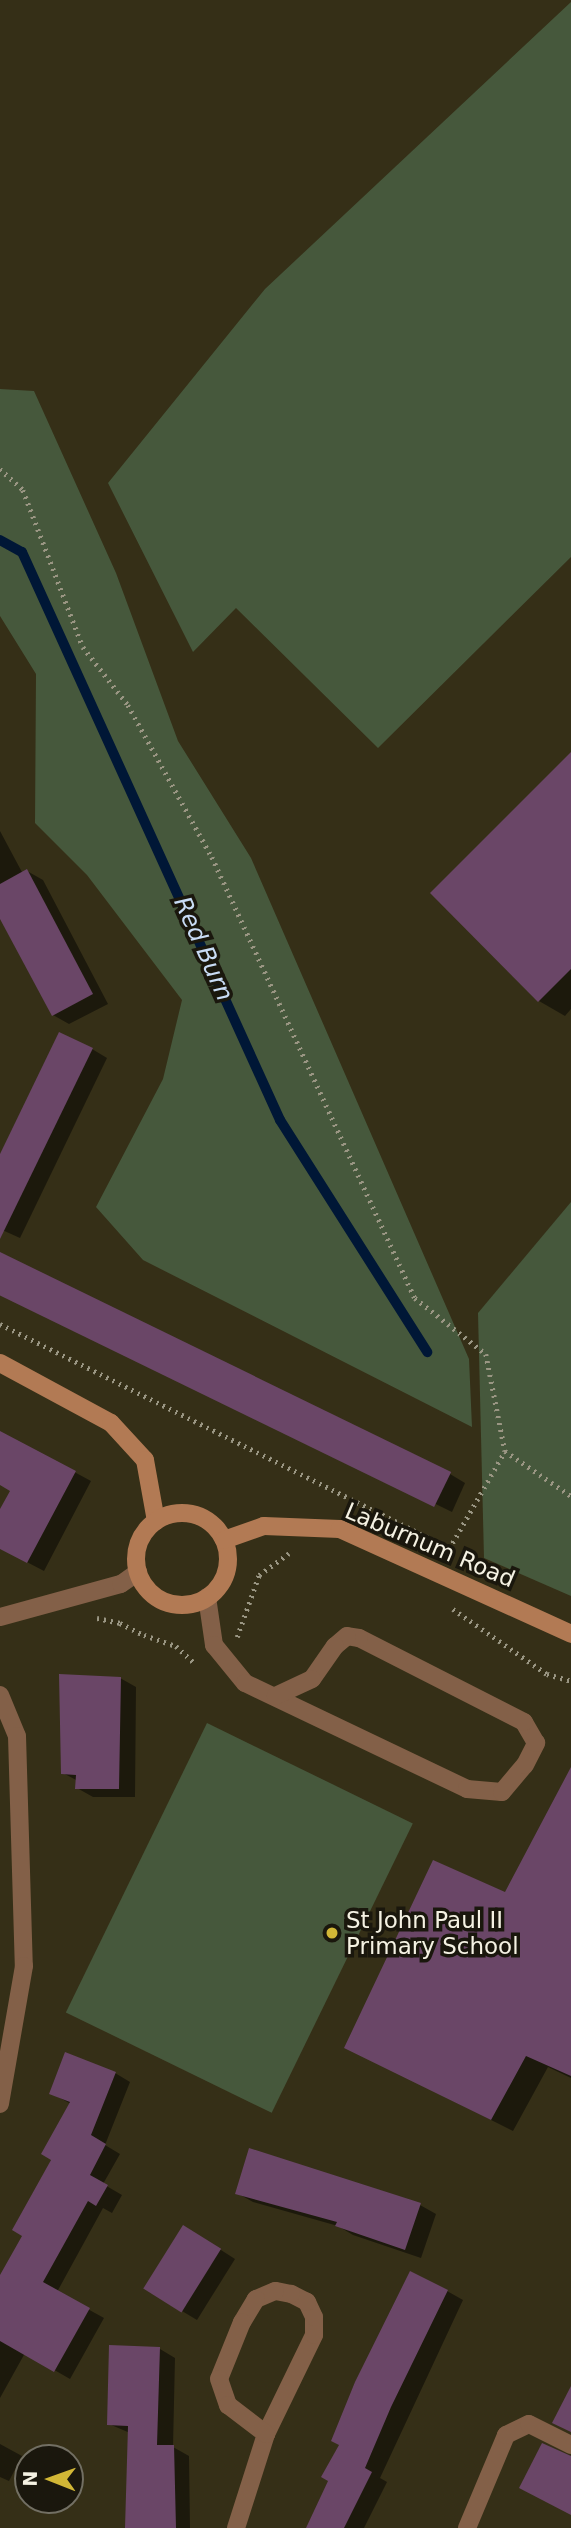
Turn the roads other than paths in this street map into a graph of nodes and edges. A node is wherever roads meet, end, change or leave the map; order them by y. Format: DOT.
graph roads {
  1 [pos="0,1363"];
  2 [pos="156,1521"];
  3 [pos="224,1540"];
  4 [pos="138,1573"];
  5 [pos="207,1597"];
  6 [pos="0,1617"];
  7 [pos="571,1634"];
  8 [pos="0,1695"];
  9 [pos="276,1696"];
  10 [pos="0,2104"];
  11 [pos="266,2434"];
  12 [pos="571,2445"];
  13 [pos="236,2528"];
  14 [pos="467,2528"];
  1 -- 2 [label="street"];
  2 -- 3 [label="street"];
  2 -- 4 [label="street"];
  3 -- 5 [label="street"];
  3 -- 7 [label="street, Laburnum Road"];
  4 -- 5 [label="street"];
  4 -- 6 [label="street"];
  5 -- 9 [label="street"];
  8 -- 10 [label="street"];
  9 -- 9 [label="street"];
  11 -- 11 [label="street"];
  11 -- 13 [label="street"];
  12 -- 14 [label="street"];
}
